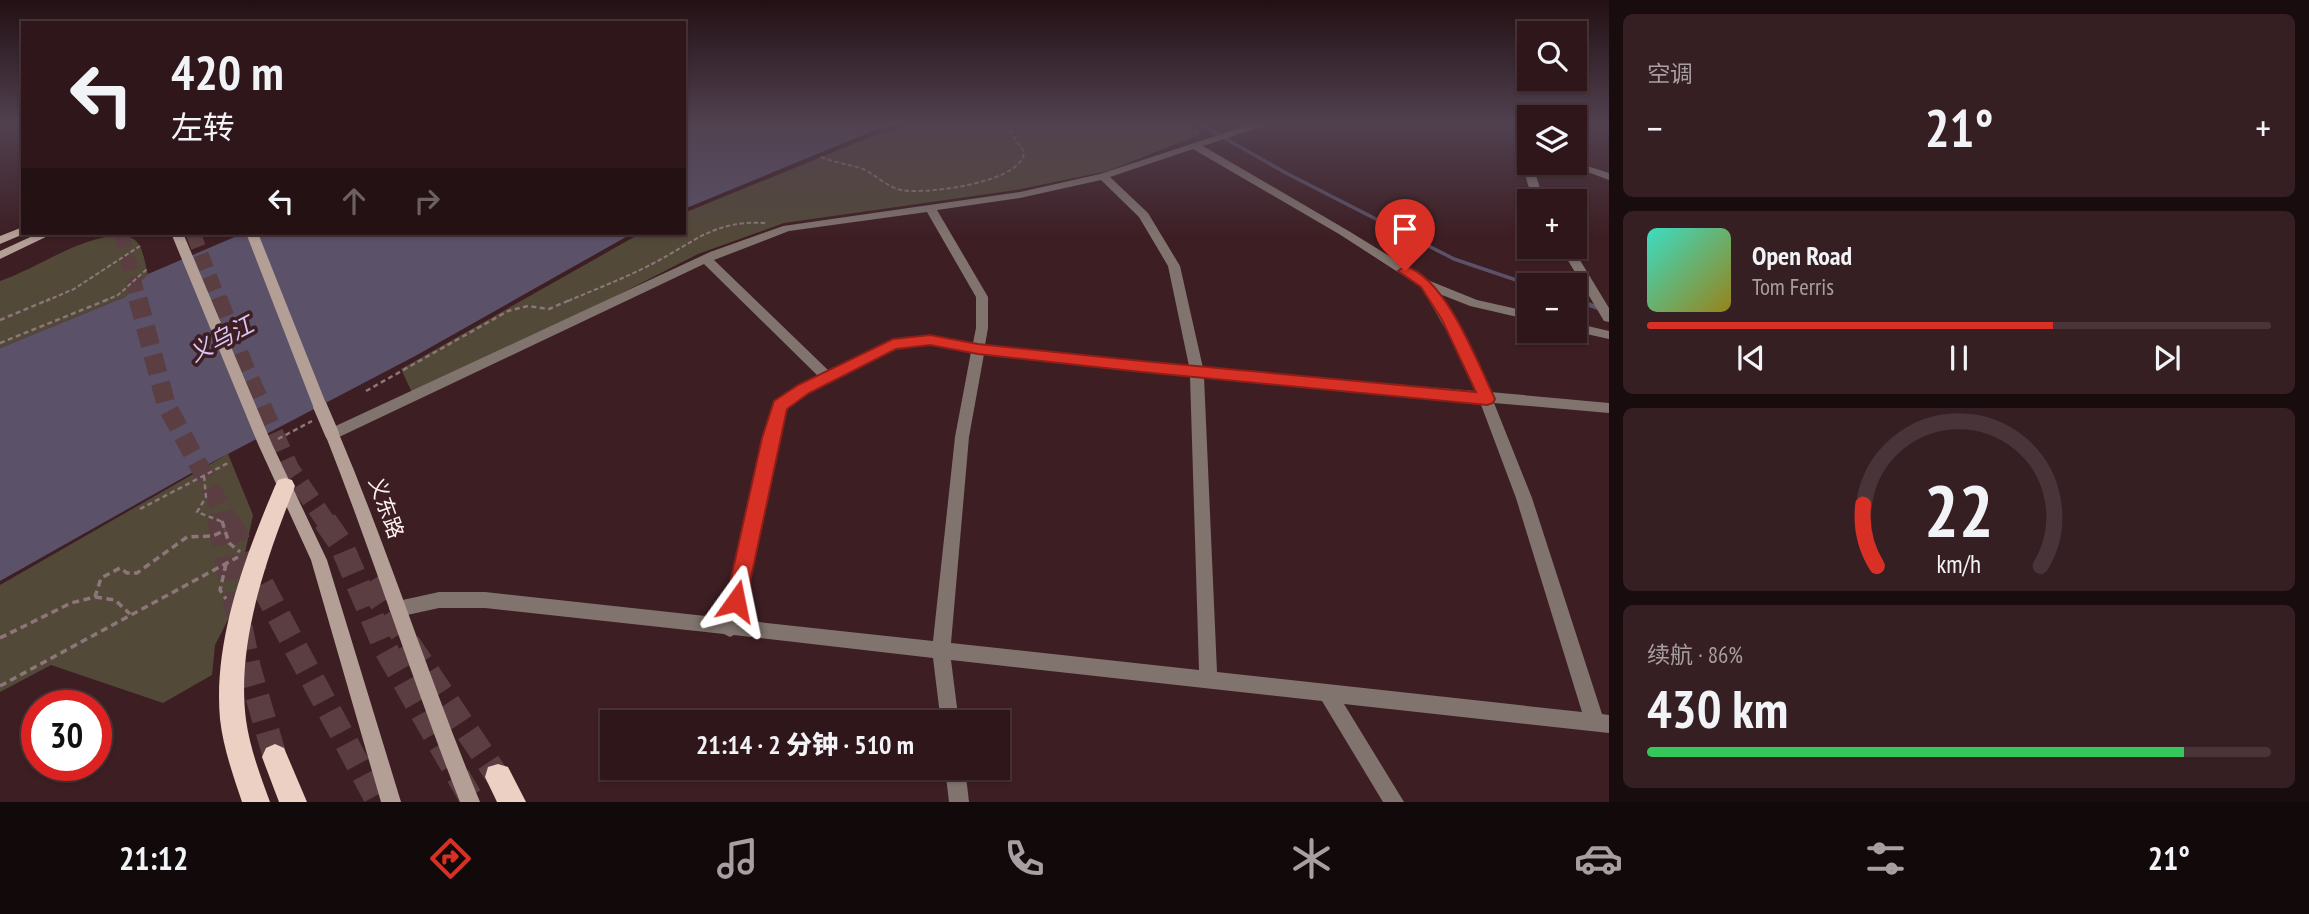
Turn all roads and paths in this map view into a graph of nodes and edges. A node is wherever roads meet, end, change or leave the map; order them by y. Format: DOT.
graph roads {
  1 [pos="829,161"];
  2 [pos="1024,161"];
  3 [pos="1146,161"];
  4 [pos="1222,161"];
  5 [pos="1587,169"];
  6 [pos="1103,176"];
  7 [pos="1609,177"];
  8 [pos="930,208"];
  9 [pos="775,227"];
  10 [pos="21,231"];
  11 [pos="44,235"];
  12 [pos="178,235"];
  13 [pos="253,235"];
  14 [pos="0,240"];
  15 [pos="140,246"];
  16 [pos="0,255"];
  17 [pos="706,259"];
  18 [pos="1573,259"];
  19 [pos="146,269"];
  20 [pos="1426,284"];
  21 [pos="1517,313"];
  22 [pos="1608,317"];
  23 [pos="0,320"];
  24 [pos="1587,330"];
  25 [pos="1609,335"];
  26 [pos="0,343"];
  27 [pos="978,349"];
  28 [pos="1197,372"];
  29 [pos="827,377"];
  30 [pos="366,391"];
  31 [pos="1487,399"];
  32 [pos="1609,408"];
  33 [pos="315,419"];
  34 [pos="332,433"];
  35 [pos="270,442"];
  36 [pos="228,463"];
  37 [pos="204,476"];
  38 [pos="285,486"];
  39 [pos="140,509"];
  40 [pos="225,530"];
  41 [pos="226,564"];
  42 [pos="95,597"];
  43 [pos="233,601"];
  44 [pos="398,609"];
  45 [pos="130,615"];
  46 [pos="730,629"];
  47 [pos="0,638"];
  48 [pos="941,651"];
  49 [pos="1208,681"];
  50 [pos="0,686"];
  51 [pos="1328,694"];
  52 [pos="948,710"];
  53 [pos="1602,723"];
  54 [pos="275,757"];
  55 [pos="498,777"];
  56 [pos="956,780"];
  57 [pos="256,802"];
  58 [pos="293,802"];
  59 [pos="391,802"];
  60 [pos="470,802"];
  61 [pos="512,802"];
  62 [pos="959,802"];
  63 [pos="1394,802"];
  1 -- 2 [label="path"];
  3 -- 6 [label="street"];
  4 -- 20 [label="street"];
  5 -- 7 [label="street"];
  6 -- 8 [label="street"];
  6 -- 28 [label="street"];
  8 -- 17 [label="street"];
  8 -- 27 [label="street"];
  9 -- 30 [label="path"];
  10 -- 14 [label="main road"];
  11 -- 16 [label="main road"];
  12 -- 35 [label="main road"];
  13 -- 34 [label="main road, 义东路, bridge"];
  15 -- 23 [label="path"];
  17 -- 29 [label="street"];
  17 -- 34 [label="street"];
  18 -- 22 [label="street"];
  19 -- 26 [label="path"];
  20 -- 21 [label="street"];
  20 -- 31 [label="street"];
  24 -- 25 [label="street"];
  27 -- 28 [label="street"];
  27 -- 29 [label="street"];
  27 -- 48 [label="street"];
  28 -- 31 [label="street"];
  28 -- 49 [label="street"];
  29 -- 46 [label="street"];
  31 -- 32 [label="street"];
  31 -- 53 [label="street"];
  33 -- 35 [label="path"];
  34 -- 44 [label="main road, 义东路"];
  35 -- 38 [label="main road"];
  36 -- 37 [label="path"];
  37 -- 39 [label="path"];
  37 -- 40 [label="path"];
  38 -- 57 [label="highway"];
  38 -- 59 [label="main road"];
  40 -- 41 [label="path"];
  40 -- 42 [label="path"];
  41 -- 43 [label="path"];
  41 -- 45 [label="path"];
  42 -- 45 [label="path"];
  42 -- 47 [label="path"];
  44 -- 46 [label="street"];
  44 -- 60 [label="main road, 义东路"];
  45 -- 50 [label="path"];
  46 -- 48 [label="street"];
  48 -- 49 [label="street"];
  48 -- 52 [label="street"];
  49 -- 51 [label="street"];
  51 -- 53 [label="street"];
  51 -- 63 [label="street"];
  54 -- 58 [label="highway"];
  55 -- 61 [label="highway"];
  56 -- 62 [label="street"];
}
